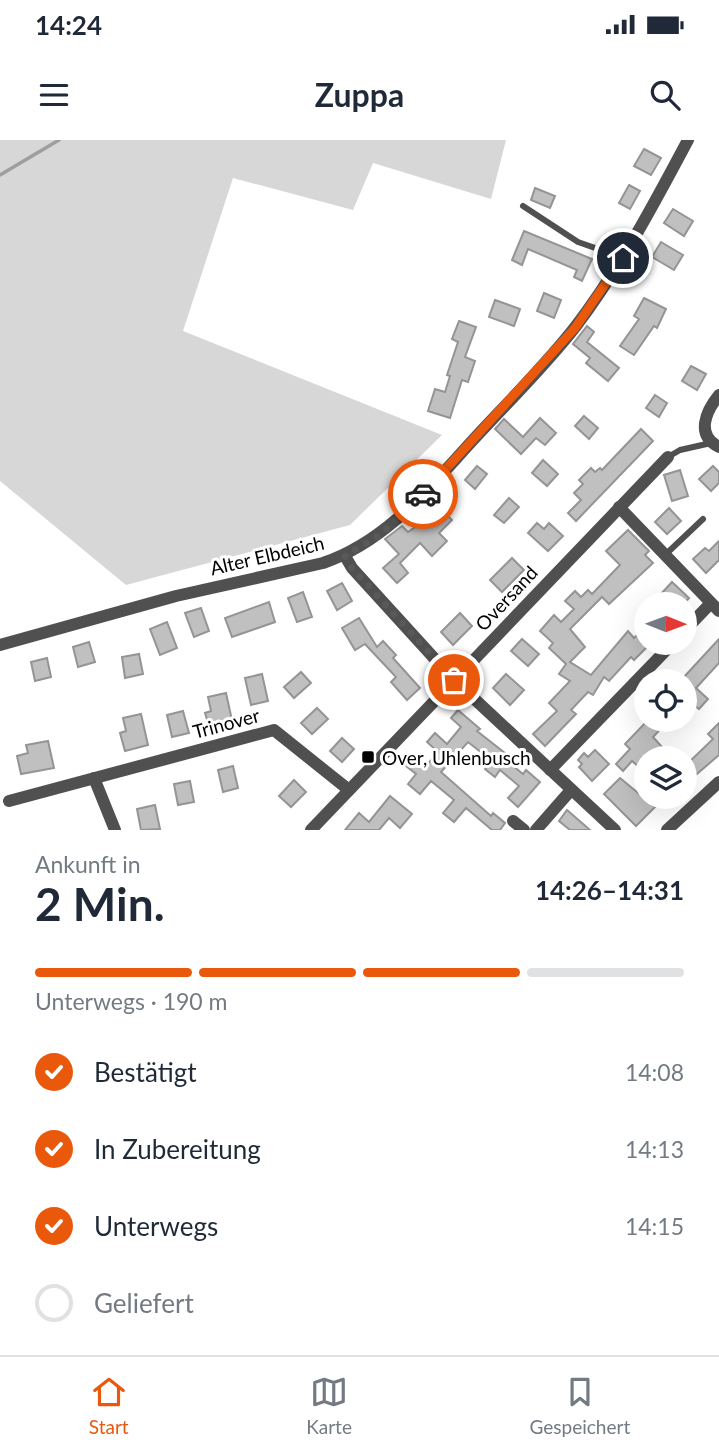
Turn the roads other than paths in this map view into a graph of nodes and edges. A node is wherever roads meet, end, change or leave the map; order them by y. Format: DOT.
graph roads {
  1 [pos="688,140"];
  2 [pos="523,206"];
  3 [pos="623,258"];
  4 [pos="719,395"];
  5 [pos="715,445"];
  6 [pos="668,457"];
  7 [pos="619,507"];
  8 [pos="703,519"];
  9 [pos="666,555"];
  10 [pos="345,556"];
  11 [pos="715,607"];
  12 [pos="697,621"];
  13 [pos="0,645"];
  14 [pos="661,655"];
  15 [pos="454,680"];
  16 [pos="550,770"];
  17 [pos="94,778"];
  18 [pos="719,782"];
  19 [pos="349,790"];
  20 [pos="571,790"];
  21 [pos="9,801"];
  22 [pos="513,821"];
  23 [pos="115,830"];
  24 [pos="312,830"];
  25 [pos="524,830"];
  26 [pos="536,830"];
  27 [pos="615,830"];
  28 [pos="667,830"];
  1 -- 3 [label="street, Alter Elbdeich"];
  2 -- 3 [label="lane"];
  3 -- 10 [label="street, Alter Elbdeich"];
  4 -- 5 [label="street"];
  5 -- 6 [label="lane, Oversand"];
  6 -- 7 [label="street, Oversand"];
  7 -- 9 [label="street"];
  7 -- 15 [label="street, Oversand"];
  8 -- 9 [label="lane"];
  9 -- 11 [label="street"];
  10 -- 13 [label="street, Alter Elbdeich"];
  10 -- 15 [label="street"];
  11 -- 12 [label="street"];
  14 -- 16 [label="street"];
  15 -- 16 [label="street"];
  15 -- 19 [label="street, Oversand"];
  16 -- 20 [label="street"];
  17 -- 19 [label="street, Trinover"];
  17 -- 21 [label="street, Trinover"];
  17 -- 23 [label="street"];
  18 -- 28 [label="street"];
  19 -- 24 [label="street, Oversand"];
  20 -- 26 [label="street"];
  20 -- 27 [label="street"];
  22 -- 25 [label="street"];
}
